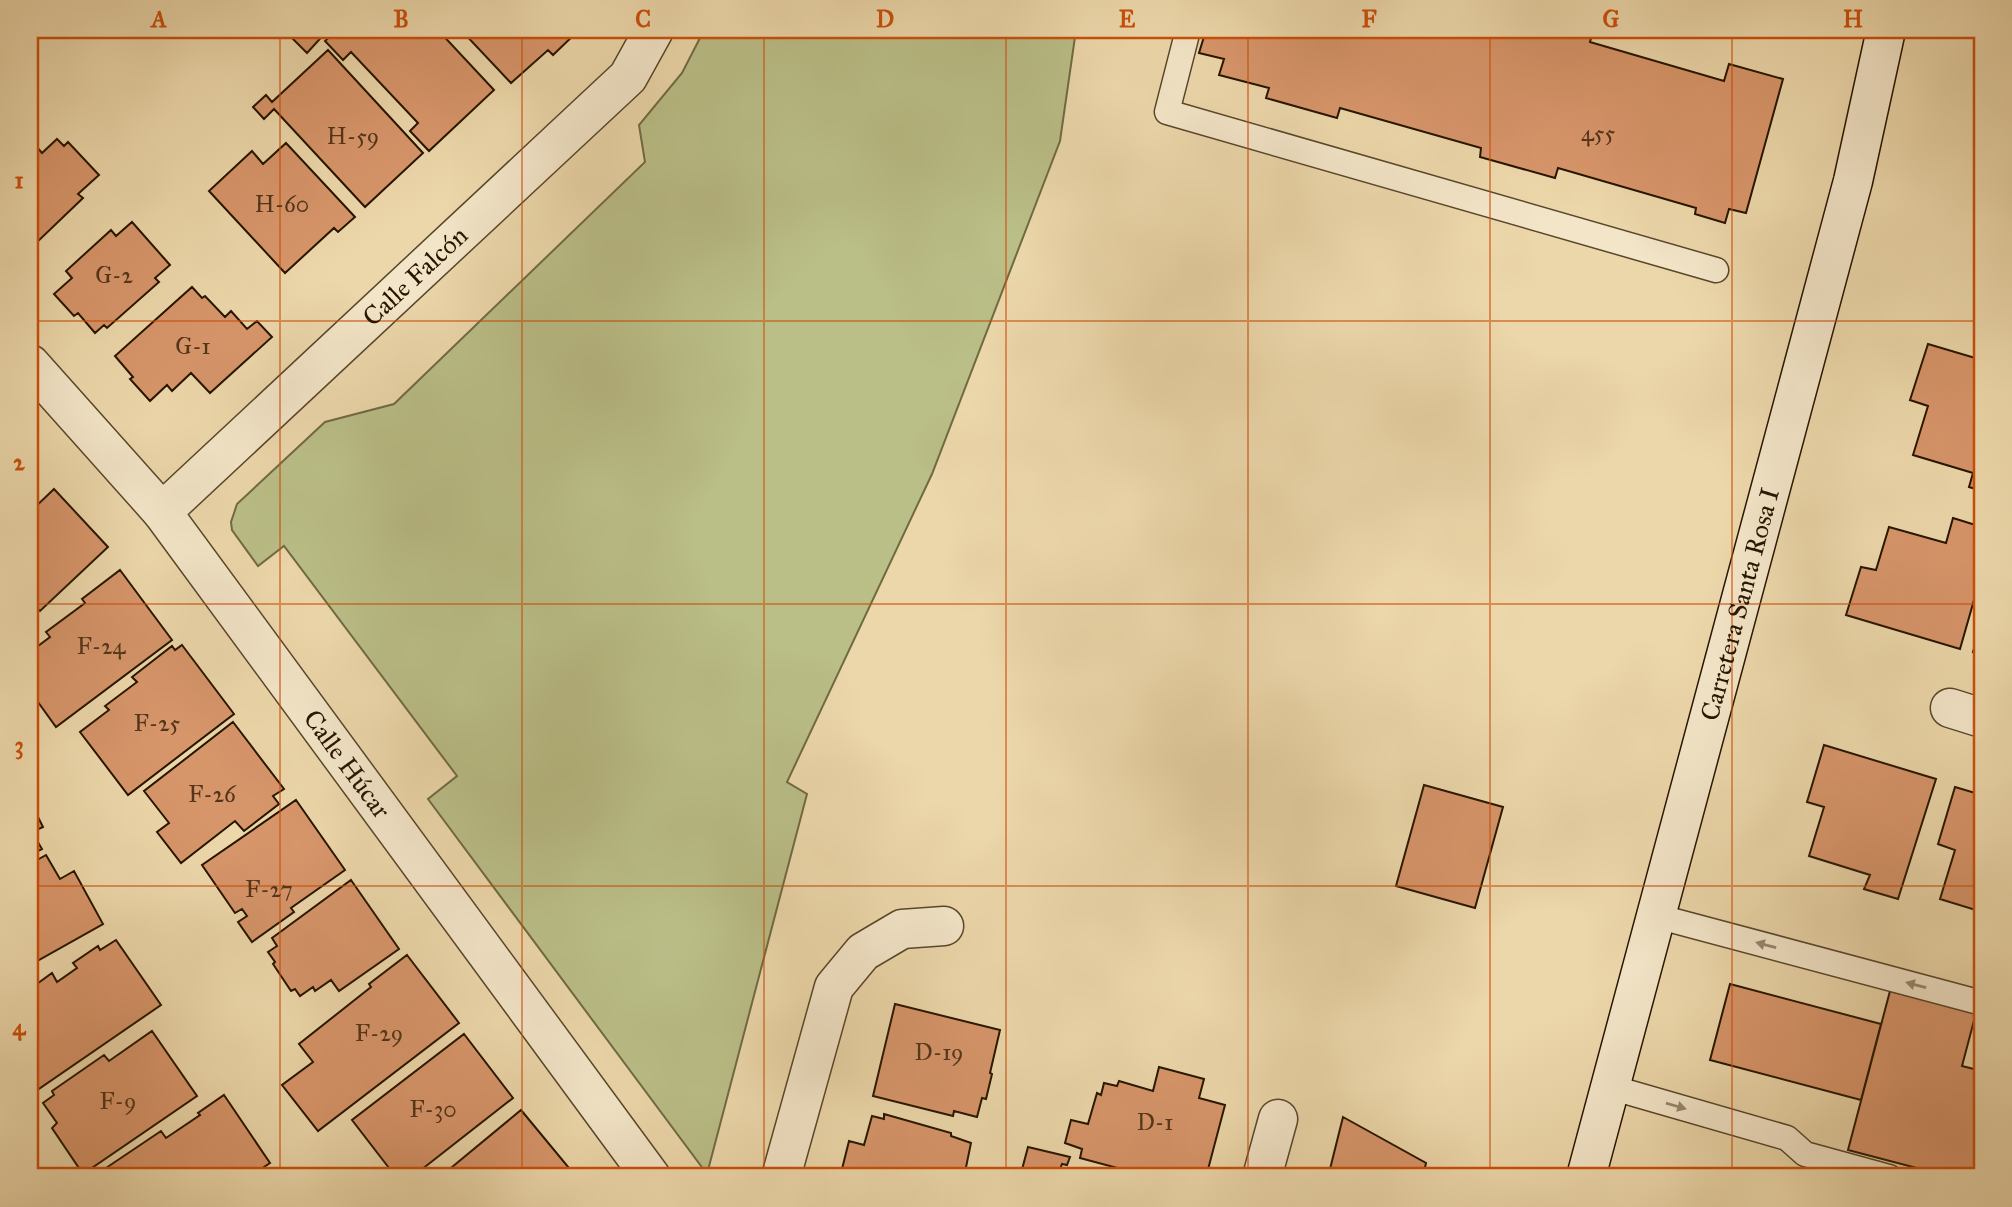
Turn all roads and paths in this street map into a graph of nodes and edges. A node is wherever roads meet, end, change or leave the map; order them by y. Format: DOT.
graph roads {
  1 [pos="654,30"];
  2 [pos="1188,30"];
  3 [pos="1886,30"];
  4 [pos="1716,270"];
  5 [pos="30,364"];
  6 [pos="162,512"];
  7 [pos="1656,916"];
  8 [pos="944,926"];
  9 [pos="1982,1003"];
  10 [pos="1610,1087"];
  11 [pos="1278,1119"];
  12 [pos="651,1177"];
  13 [pos="781,1177"];
  14 [pos="1262,1177"];
  15 [pos="1586,1177"];
  16 [pos="1889,1177"];
  1 -- 6 [label="street, Calle Falcón"];
  2 -- 4 [label="lane"];
  3 -- 7 [label="street, Carretera Santa Rosa I"];
  5 -- 6 [label="street, Calle Húcar"];
  6 -- 12 [label="street, Calle Húcar"];
  9 -- 7 [label="lane, one-way"];
  7 -- 10 [label="street, Carretera Santa Rosa I"];
  8 -- 13 [label="street"];
  10 -- 15 [label="street, Carretera Santa Rosa I"];
  10 -- 16 [label="lane, one-way"];
  11 -- 14 [label="street"];
}
